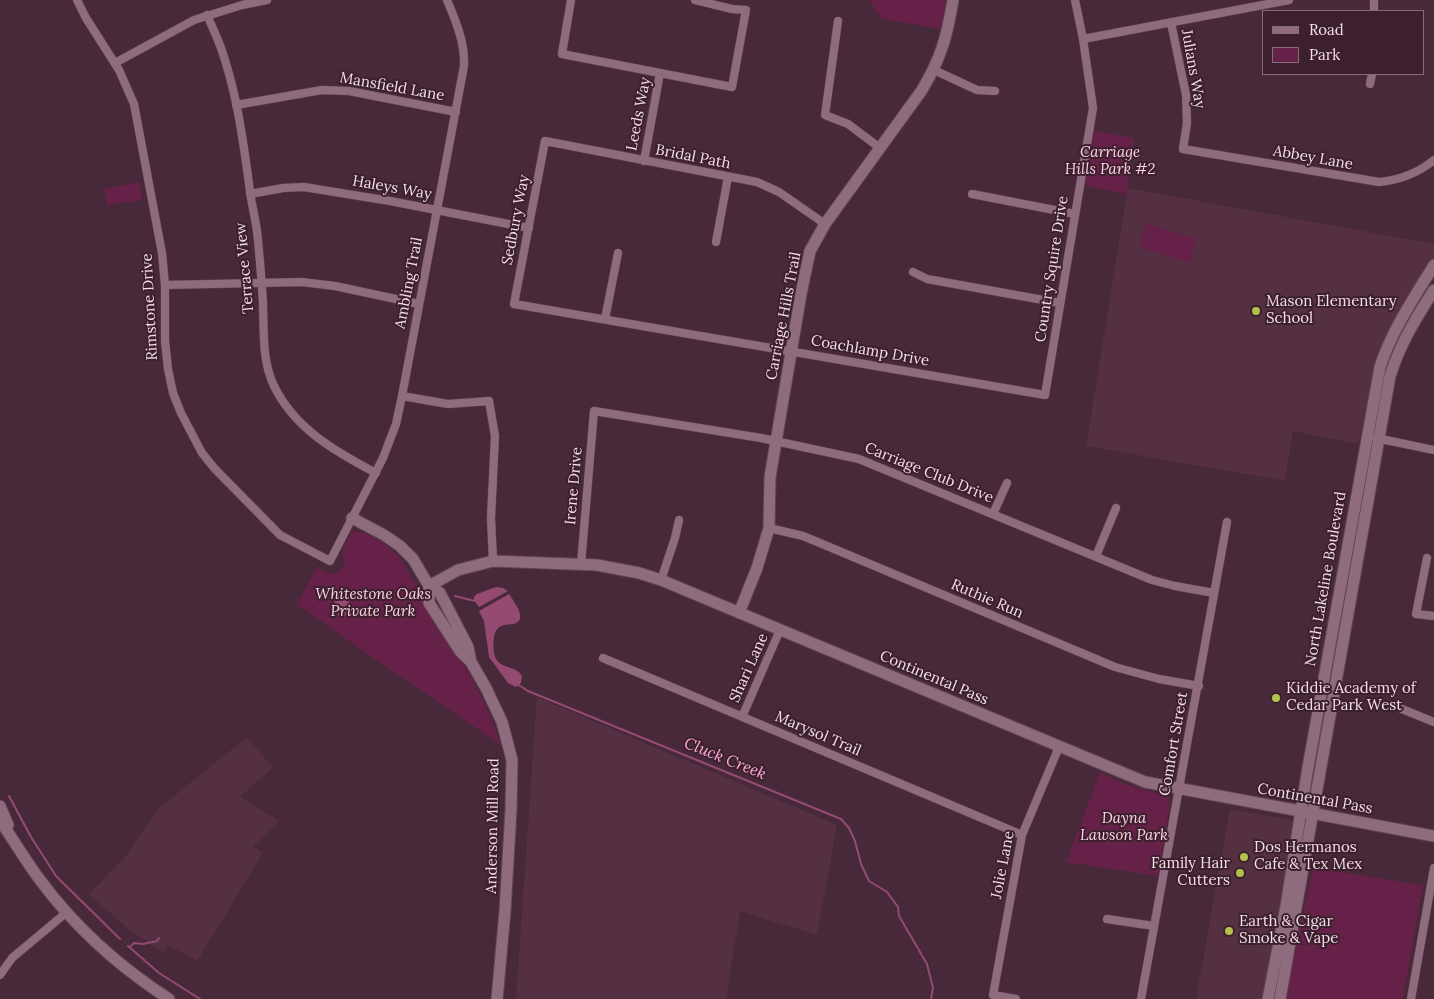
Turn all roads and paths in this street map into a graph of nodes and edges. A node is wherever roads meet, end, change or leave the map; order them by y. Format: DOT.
graph roads {
  1 [pos="77,0"];
  2 [pos="267,0"];
  3 [pos="447,0"];
  4 [pos="571,0"];
  5 [pos="695,0"];
  6 [pos="953,0"];
  7 [pos="1074,0"];
  8 [pos="1286,1"];
  9 [pos="207,15"];
  10 [pos="838,21"];
  11 [pos="1171,23"];
  12 [pos="1082,39"];
  13 [pos="115,63"];
  14 [pos="934,70"];
  15 [pos="660,73"];
  16 [pos="1372,75"];
  17 [pos="1370,84"];
  18 [pos="995,91"];
  19 [pos="236,106"];
  20 [pos="456,112"];
  21 [pos="545,142"];
  22 [pos="880,148"];
  23 [pos="1183,149"];
  24 [pos="1434,160"];
  25 [pos="644,161"];
  26 [pos="728,178"];
  27 [pos="250,194"];
  28 [pos="972,194"];
  29 [pos="437,211"];
  30 [pos="1075,214"];
  31 [pos="825,224"];
  32 [pos="529,228"];
  33 [pos="716,242"];
  34 [pos="618,253"];
  35 [pos="1434,265"];
  36 [pos="912,272"];
  37 [pos="262,282"];
  38 [pos="166,285"];
  39 [pos="1434,290"];
  40 [pos="419,304"];
  41 [pos="514,304"];
  42 [pos="1060,304"];
  43 [pos="605,319"];
  44 [pos="792,351"];
  45 [pos="1045,395"];
  46 [pos="402,396"];
  47 [pos="594,411"];
  48 [pos="1367,436"];
  49 [pos="1379,438"];
  50 [pos="777,442"];
  51 [pos="1434,450"];
  52 [pos="376,473"];
  53 [pos="1007,484"];
  54 [pos="1116,508"];
  55 [pos="993,514"];
  56 [pos="352,518"];
  57 [pos="679,520"];
  58 [pos="1227,522"];
  59 [pos="768,528"];
  60 [pos="1096,556"];
  61 [pos="1427,558"];
  62 [pos="330,561"];
  63 [pos="494,561"];
  64 [pos="581,564"];
  65 [pos="661,580"];
  66 [pos="429,586"];
  67 [pos="1214,593"];
  68 [pos="739,613"];
  69 [pos="1434,616"];
  70 [pos="780,630"];
  71 [pos="603,658"];
  72 [pos="1199,686"];
  73 [pos="1402,709"];
  74 [pos="742,717"];
  75 [pos="1434,722"];
  76 [pos="1059,747"];
  77 [pos="1180,789"];
  78 [pos="0,806"];
  79 [pos="1306,813"];
  80 [pos="0,820"];
  81 [pos="1022,835"];
  82 [pos="1434,836"];
  83 [pos="16,843"];
  84 [pos="1434,868"];
  85 [pos="66,912"];
  86 [pos="1107,919"];
  87 [pos="1154,926"];
  88 [pos="0,974"];
  89 [pos="169,999"];
  90 [pos="497,999"];
  91 [pos="1016,999"];
  92 [pos="1141,999"];
  93 [pos="1268,999"];
  94 [pos="1280,999"];
  95 [pos="1411,999"];
  1 -- 13 [label="street, Rimstone Drive"];
  2 -- 9 [label="street"];
  3 -- 20 [label="street, Ambling Trail"];
  4 -- 15 [label="street"];
  5 -- 15 [label="street"];
  6 -- 14 [label="street, Carriage Hills Trail"];
  7 -- 12 [label="street, Country Squire Drive"];
  8 -- 11 [label="street"];
  9 -- 13 [label="street"];
  9 -- 19 [label="street, Terrace View"];
  10 -- 22 [label="street"];
  11 -- 12 [label="street"];
  11 -- 23 [label="street, Julians Way"];
  12 -- 30 [label="street, Country Squire Drive"];
  13 -- 38 [label="street, Rimstone Drive"];
  14 -- 18 [label="street"];
  14 -- 22 [label="street, Carriage Hills Trail"];
  15 -- 25 [label="street, Leeds Way"];
  16 -- 17 [label="street"];
  19 -- 20 [label="street, Mansfield Lane"];
  19 -- 27 [label="street, Terrace View"];
  20 -- 29 [label="street, Ambling Trail"];
  21 -- 25 [label="street, Bridal Path"];
  21 -- 32 [label="street, Sedbury Way"];
  22 -- 31 [label="street, Carriage Hills Trail"];
  23 -- 24 [label="street, Abbey Lane"];
  25 -- 26 [label="street, Bridal Path"];
  26 -- 31 [label="street, Bridal Path"];
  26 -- 33 [label="street"];
  27 -- 29 [label="street, Haleys Way"];
  27 -- 37 [label="street, Terrace View"];
  28 -- 30 [label="street"];
  29 -- 32 [label="street, Haleys Way"];
  29 -- 40 [label="street, Ambling Trail"];
  30 -- 42 [label="street, Country Squire Drive"];
  31 -- 44 [label="street, Carriage Hills Trail"];
  32 -- 41 [label="street, Sedbury Way"];
  34 -- 43 [label="street"];
  35 -- 48 [label="street, North Lakeline Boulevard"];
  36 -- 42 [label="street"];
  37 -- 38 [label="street"];
  37 -- 40 [label="street"];
  37 -- 52 [label="street, Terrace View"];
  38 -- 62 [label="street, Rimstone Drive"];
  39 -- 49 [label="street, North Lakeline Boulevard"];
  40 -- 46 [label="street, Ambling Trail"];
  41 -- 43 [label="street, Coachlamp Drive"];
  42 -- 45 [label="street, Country Squire Drive"];
  43 -- 44 [label="street, Coachlamp Drive"];
  44 -- 45 [label="street, Coachlamp Drive"];
  44 -- 50 [label="street, Carriage Hills Trail"];
  46 -- 52 [label="street, Ambling Trail"];
  46 -- 63 [label="street"];
  47 -- 50 [label="street, Carriage Club Drive"];
  47 -- 64 [label="street, Irene Drive"];
  48 -- 49 [label="street"];
  48 -- 79 [label="street, North Lakeline Boulevard"];
  49 -- 51 [label="street"];
  49 -- 79 [label="street, North Lakeline Boulevard"];
  50 -- 55 [label="street, Carriage Club Drive"];
  50 -- 59 [label="street, Carriage Hills Trail"];
  52 -- 56 [label="street, Ambling Trail"];
  53 -- 55 [label="street"];
  54 -- 60 [label="street"];
  55 -- 60 [label="street, Carriage Club Drive"];
  56 -- 62 [label="street, Ambling Trail"];
  56 -- 66 [label="street, Anderson Mill Road"];
  57 -- 65 [label="street"];
  58 -- 67 [label="street, Comfort Street"];
  59 -- 68 [label="street, Carriage Hills Trail"];
  59 -- 72 [label="street, Ruthie Run"];
  60 -- 67 [label="street, Carriage Club Drive"];
  61 -- 69 [label="street"];
  63 -- 64 [label="street, Continental Pass"];
  63 -- 66 [label="street, Continental Pass"];
  64 -- 65 [label="street, Continental Pass"];
  65 -- 68 [label="street, Continental Pass"];
  66 -- 90 [label="street, Anderson Mill Road"];
  67 -- 72 [label="street, Comfort Street"];
  68 -- 70 [label="street, Continental Pass"];
  70 -- 74 [label="street, Shari Lane"];
  70 -- 76 [label="street, Continental Pass"];
  71 -- 74 [label="street, Marysol Trail"];
  72 -- 77 [label="street, Comfort Street"];
  73 -- 75 [label="street"];
  74 -- 81 [label="street, Marysol Trail"];
  76 -- 77 [label="street, Continental Pass"];
  76 -- 81 [label="street, Jolie Lane"];
  77 -- 79 [label="street, Continental Pass"];
  77 -- 87 [label="street, Comfort Street"];
  78 -- 83 [label="street"];
  79 -- 82 [label="street, Continental Pass"];
  79 -- 93 [label="street, North Lakeline Boulevard"];
  79 -- 94 [label="street, North Lakeline Boulevard"];
  80 -- 83 [label="street"];
  81 -- 91 [label="street, Jolie Lane"];
  83 -- 85 [label="street"];
  84 -- 95 [label="street"];
  85 -- 88 [label="street"];
  85 -- 89 [label="street"];
  86 -- 87 [label="street"];
  87 -- 92 [label="street, Comfort Street"];
}
